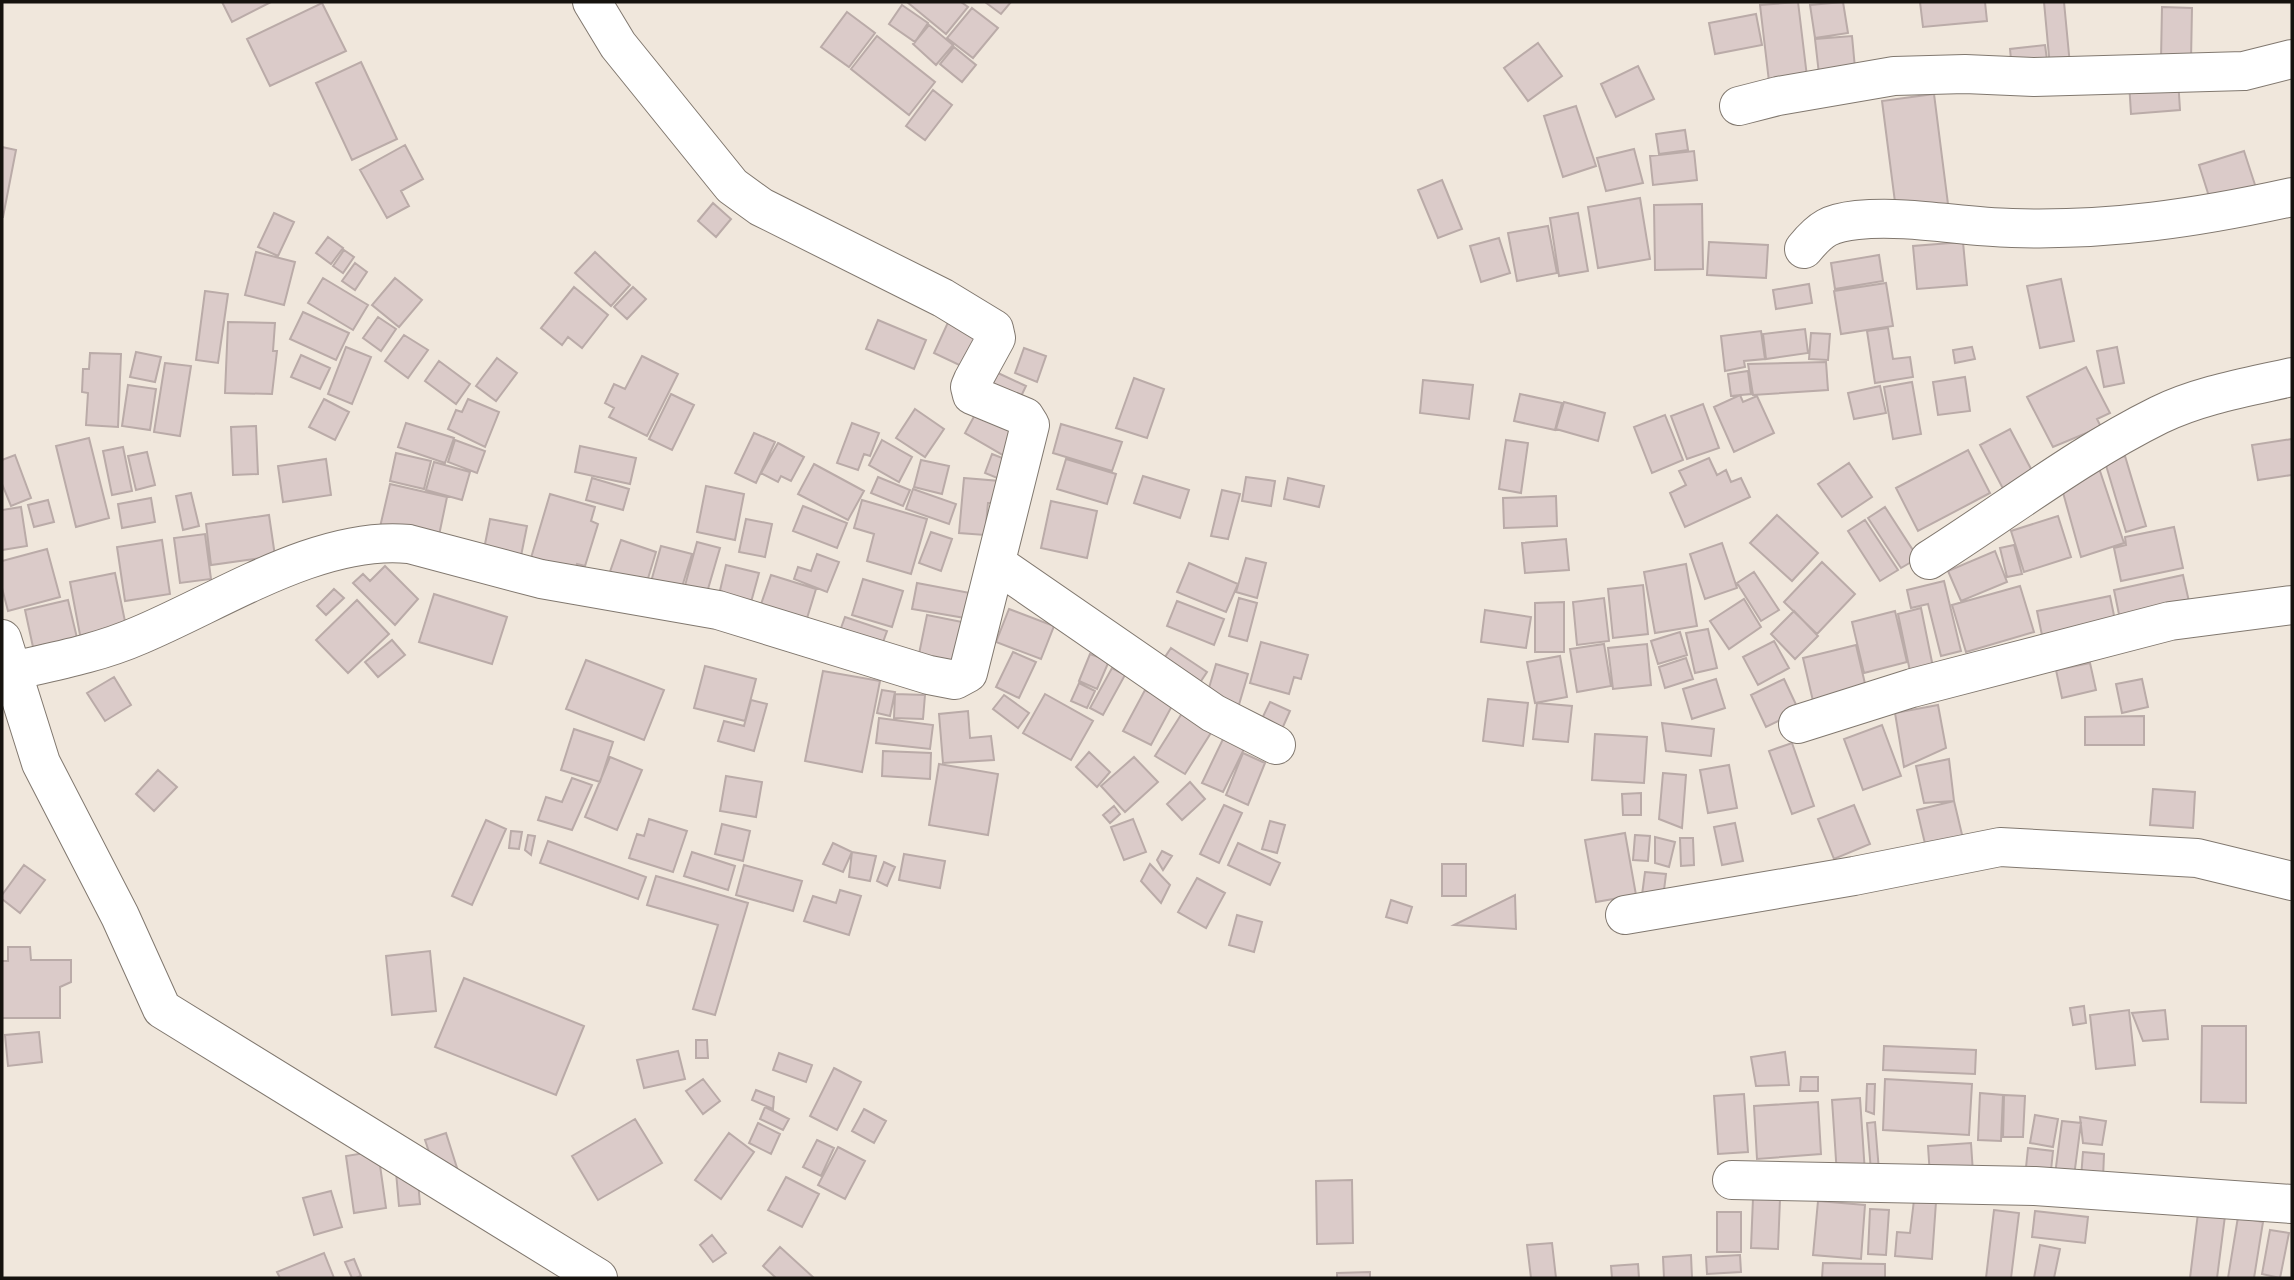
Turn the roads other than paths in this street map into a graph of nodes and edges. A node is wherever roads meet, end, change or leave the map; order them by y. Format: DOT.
graph roads {
  1 [pos="592,2"];
  2 [pos="2292,59"];
  3 [pos="1738,106"];
  4 [pos="2292,197"];
  5 [pos="1804,249"];
  6 [pos="2292,377"];
  7 [pos="1929,560"];
  8 [pos="997,565"];
  9 [pos="2292,604"];
  10 [pos="7,655"];
  11 [pos="1798,724"];
  12 [pos="1276,746"];
  13 [pos="2292,881"];
  14 [pos="1625,915"];
  15 [pos="1732,1180"];
  16 [pos="2292,1204"];
  17 [pos="598,1278"];
  1 -- 8 [label="street"];
  2 -- 3 [label="street"];
  4 -- 5 [label="street"];
  6 -- 7 [label="street"];
  8 -- 10 [label="street"];
  8 -- 12 [label="street"];
  9 -- 11 [label="street"];
  10 -- 17 [label="street"];
  13 -- 14 [label="street"];
  15 -- 16 [label="street"];
}
